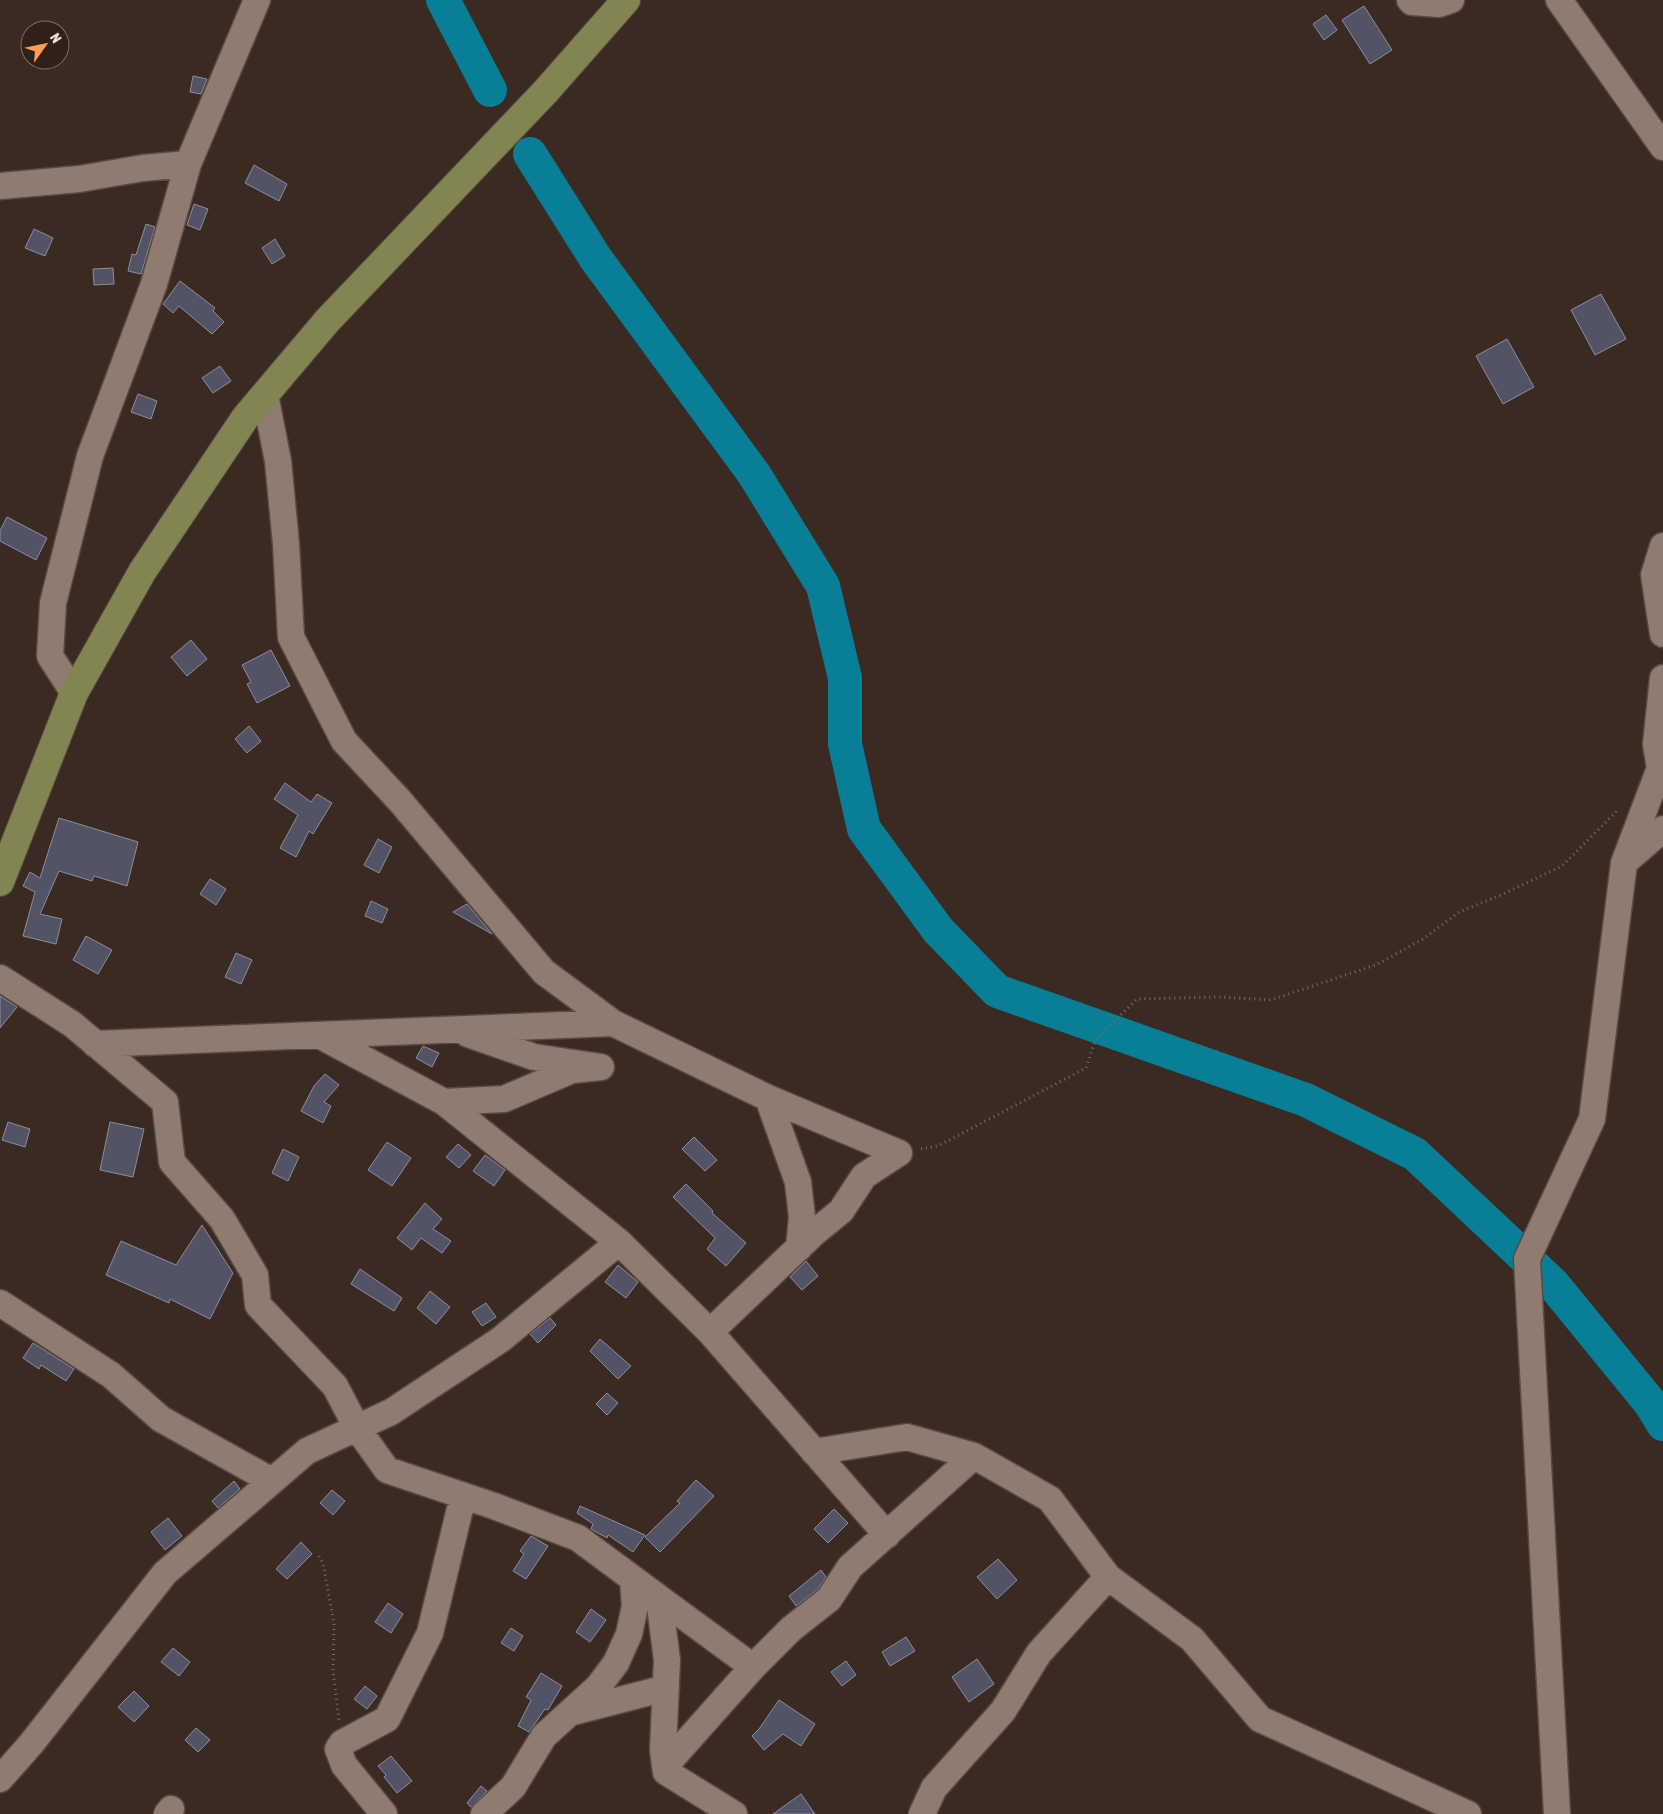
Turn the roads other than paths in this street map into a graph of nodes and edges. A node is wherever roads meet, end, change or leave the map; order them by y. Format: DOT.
graph roads {
  1 [pos="257,0"];
  2 [pos="626,0"];
  3 [pos="1410,0"];
  4 [pos="1451,0"];
  5 [pos="1559,0"];
  6 [pos="1663,147"];
  7 [pos="188,164"];
  8 [pos="0,186"];
  9 [pos="265,395"];
  10 [pos="1663,546"];
  11 [pos="1663,634"];
  12 [pos="1663,678"];
  13 [pos="74,693"];
  14 [pos="1663,829"];
  15 [pos="1624,863"];
  16 [pos="0,882"];
  17 [pos="0,978"];
  18 [pos="613,1023"];
  19 [pos="454,1029"];
  20 [pos="319,1034"];
  21 [pos="95,1044"];
  22 [pos="768,1098"];
  23 [pos="444,1102"];
  24 [pos="618,1242"];
  25 [pos="799,1248"];
  26 [pos="0,1303"];
  27 [pos="710,1332"];
  28 [pos="356,1428"];
  29 [pos="814,1452"];
  30 [pos="974,1456"];
  31 [pos="272,1481"];
  32 [pos="463,1496"];
  33 [pos="887,1535"];
  34 [pos="1108,1577"];
  35 [pos="633,1579"];
  36 [pos="659,1598"];
  37 [pos="752,1667"];
  38 [pos="666,1688"];
  39 [pos="567,1713"];
  40 [pos="665,1766"];
  41 [pos="0,1779"];
  42 [pos="384,1814"];
  43 [pos="484,1814"];
  44 [pos="734,1814"];
  45 [pos="922,1814"];
  46 [pos="1468,1814"];
  47 [pos="1557,1814"];
  1 -- 7 [label="street"];
  2 -- 9 [label="main road"];
  3 -- 4 [label="street"];
  5 -- 6 [label="street"];
  7 -- 8 [label="street"];
  7 -- 13 [label="street"];
  9 -- 13 [label="main road"];
  9 -- 18 [label="street"];
  10 -- 11 [label="street"];
  12 -- 15 [label="street"];
  13 -- 16 [label="main road"];
  14 -- 15 [label="street"];
  15 -- 47 [label="street"];
  17 -- 21 [label="street"];
  18 -- 19 [label="street"];
  18 -- 22 [label="street"];
  19 -- 20 [label="street"];
  19 -- 23 [label="street"];
  20 -- 21 [label="street"];
  20 -- 23 [label="street"];
  21 -- 28 [label="street"];
  22 -- 25 [label="street"];
  22 -- 25 [label="street"];
  23 -- 24 [label="street"];
  24 -- 27 [label="street"];
  24 -- 28 [label="street"];
  25 -- 27 [label="street"];
  26 -- 31 [label="street"];
  27 -- 29 [label="street"];
  28 -- 31 [label="street"];
  28 -- 32 [label="street"];
  29 -- 30 [label="street"];
  29 -- 33 [label="street"];
  30 -- 33 [label="street"];
  30 -- 34 [label="street"];
  31 -- 41 [label="street"];
  32 -- 35 [label="street"];
  32 -- 42 [label="street"];
  33 -- 37 [label="street"];
  34 -- 45 [label="street"];
  34 -- 46 [label="street"];
  35 -- 36 [label="street"];
  35 -- 39 [label="street"];
  36 -- 37 [label="street"];
  36 -- 38 [label="street"];
  37 -- 40 [label="street"];
  38 -- 39 [label="street"];
  38 -- 40 [label="street"];
  39 -- 43 [label="street"];
  40 -- 44 [label="street"];
}
